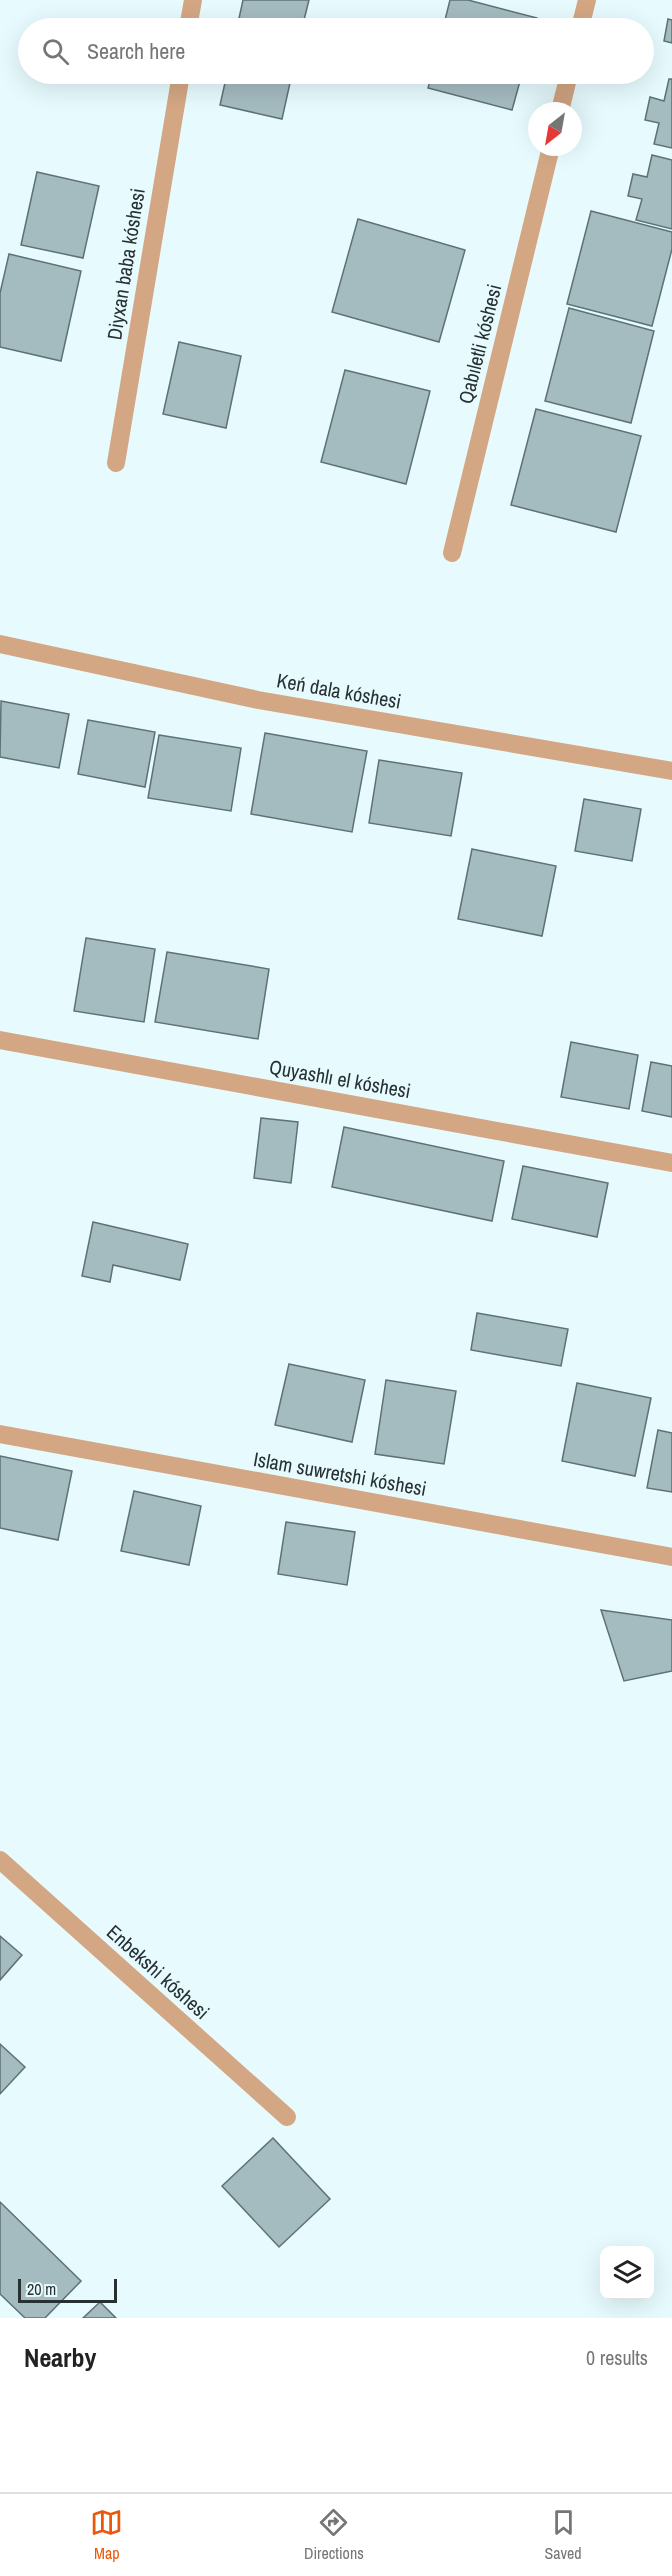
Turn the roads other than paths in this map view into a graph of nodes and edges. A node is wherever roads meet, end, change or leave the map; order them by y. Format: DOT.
graph roads {
  1 [pos="193,0"];
  2 [pos="587,0"];
  3 [pos="190,18"];
  4 [pos="582,18"];
  5 [pos="179,84"];
  6 [pos="567,84"];
  7 [pos="562,102"];
  8 [pos="549,156"];
  9 [pos="116,463"];
  10 [pos="452,553"];
  11 [pos="0,644"];
  12 [pos="672,771"];
  13 [pos="0,1040"];
  14 [pos="672,1163"];
  15 [pos="0,1434"];
  16 [pos="672,1557"];
  17 [pos="0,1860"];
  18 [pos="287,2117"];
  1 -- 3 [label="street"];
  2 -- 4 [label="street"];
  5 -- 9 [label="street, Diyxan baba kóshesi"];
  6 -- 7 [label="street"];
  8 -- 10 [label="street, Qabıletli kóshesi"];
  11 -- 12 [label="street, Keń dala kóshesi"];
  13 -- 14 [label="street, Quyashlı el kóshesi"];
  15 -- 16 [label="street, Islam suwretshi kóshesi"];
  17 -- 18 [label="street, Enbekshi kóshesi"];
}
